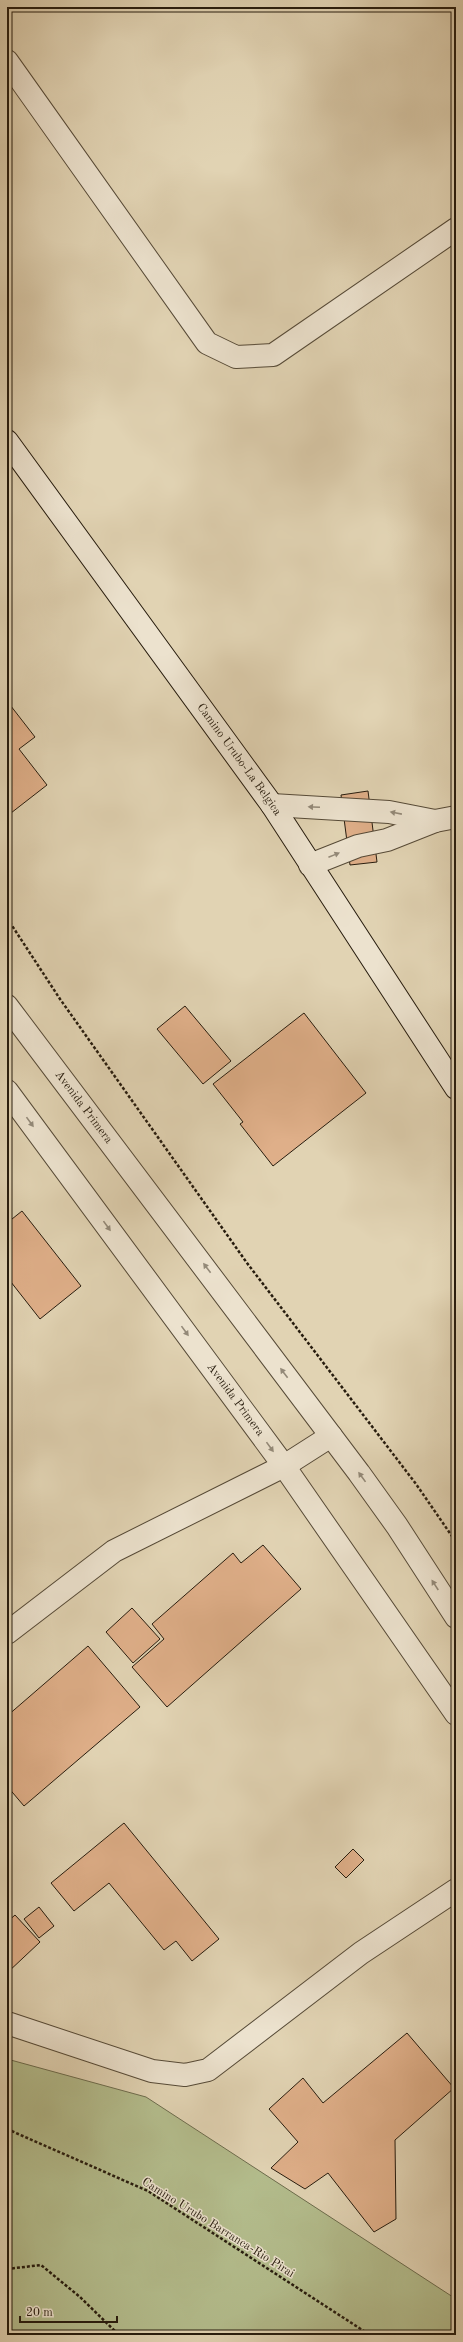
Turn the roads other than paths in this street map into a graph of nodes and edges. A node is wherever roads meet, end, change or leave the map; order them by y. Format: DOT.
graph roads {
  1 [pos="7,61"];
  2 [pos="456,229"];
  3 [pos="7,440"];
  4 [pos="272,805"];
  5 [pos="456,817"];
  6 [pos="435,821"];
  7 [pos="310,865"];
  8 [pos="7,1006"];
  9 [pos="456,1088"];
  10 [pos="7,1090"];
  11 [pos="331,1436"];
  12 [pos="284,1466"];
  13 [pos="456,1617"];
  14 [pos="7,1633"];
  15 [pos="456,1714"];
  16 [pos="456,1890"];
  17 [pos="7,2023"];
  1 -- 2 [label="street"];
  3 -- 4 [label="street, Camino Urubo-La Belgica"];
  6 -- 4 [label="street, one-way"];
  4 -- 7 [label="street, Camino Urubo-La Belgica"];
  5 -- 6 [label="street"];
  7 -- 6 [label="street, one-way"];
  7 -- 9 [label="street, Camino Urubo-La Belgica"];
  11 -- 8 [label="street, Avenida Primera, one-way"];
  10 -- 12 [label="street, Avenida Primera, one-way"];
  11 -- 12 [label="street"];
  13 -- 11 [label="street, Avenida Primera, one-way"];
  12 -- 14 [label="street"];
  12 -- 15 [label="street, Avenida Primera"];
  16 -- 17 [label="street"];
}
